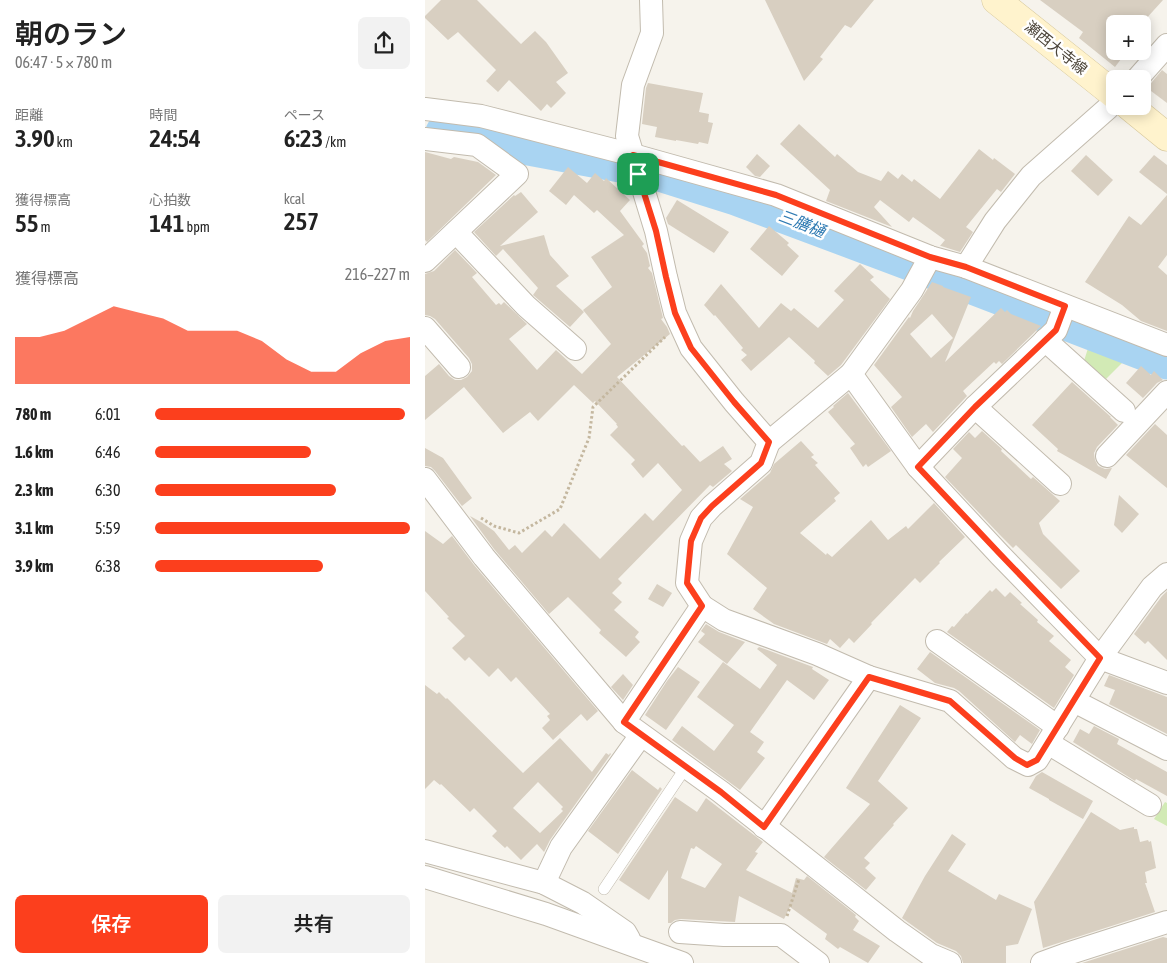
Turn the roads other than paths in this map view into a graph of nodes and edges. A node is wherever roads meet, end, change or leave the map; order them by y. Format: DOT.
graph roads {
  1 [pos="651,0"];
  2 [pos="996,0"];
  3 [pos="1167,45"];
  4 [pos="1145,70"];
  5 [pos="1106,94"];
  6 [pos="425,109"];
  7 [pos="1106,112"];
  8 [pos="1135,115"];
  9 [pos="1167,137"];
  10 [pos="425,138"];
  11 [pos="635,163"];
  12 [pos="456,232"];
  13 [pos="425,261"];
  14 [pos="926,265"];
  15 [pos="966,267"];
  16 [pos="1057,322"];
  17 [pos="425,328"];
  18 [pos="1167,345"];
  19 [pos="575,349"];
  20 [pos="459,367"];
  21 [pos="851,374"];
  22 [pos="1167,392"];
  23 [pos="975,407"];
  24 [pos="1124,411"];
  25 [pos="769,442"];
  26 [pos="1107,456"];
  27 [pos="918,467"];
  28 [pos="425,479"];
  29 [pos="1060,484"];
  30 [pos="1167,574"];
  31 [pos="702,606"];
  32 [pos="937,641"];
  33 [pos="1100,658"];
  34 [pos="869,677"];
  35 [pos="1167,683"];
  36 [pos="1074,701"];
  37 [pos="633,728"];
  38 [pos="1053,735"];
  39 [pos="1167,749"];
  40 [pos="685,767"];
  41 [pos="1150,805"];
  42 [pos="764,827"];
  43 [pos="425,843"];
  44 [pos="434,854"];
  45 [pos="425,877"];
  46 [pos="544,883"];
  47 [pos="604,889"];
  48 [pos="1167,922"];
  49 [pos="680,932"];
  50 [pos="636,947"];
  51 [pos="682,963"];
  52 [pos="818,963"];
  53 [pos="950,963"];
  54 [pos="1042,963"];
  1 -- 11 [label="street"];
  2 -- 5 [label="main road, 瀬西大寺線"];
  3 -- 4 [label="street"];
  6 -- 11 [label="street"];
  7 -- 15 [label="street"];
  8 -- 9 [label="main road, 瀬西大寺線"];
  10 -- 12 [label="street"];
  11 -- 14 [label="street"];
  11 -- 25 [label="street"];
  12 -- 13 [label="street"];
  12 -- 19 [label="street"];
  14 -- 15 [label="street"];
  14 -- 21 [label="street"];
  15 -- 16 [label="street"];
  16 -- 18 [label="street"];
  16 -- 23 [label="street"];
  16 -- 24 [label="street"];
  17 -- 20 [label="street"];
  21 -- 25 [label="street"];
  21 -- 27 [label="street"];
  22 -- 26 [label="street"];
  23 -- 27 [label="street"];
  23 -- 29 [label="street"];
  25 -- 31 [label="street"];
  27 -- 33 [label="street"];
  28 -- 37 [label="street"];
  30 -- 33 [label="street"];
  31 -- 34 [label="street"];
  31 -- 37 [label="street"];
  32 -- 38 [label="street"];
  33 -- 35 [label="street"];
  33 -- 36 [label="street"];
  34 -- 38 [label="street"];
  34 -- 42 [label="street"];
  36 -- 38 [label="street"];
  36 -- 39 [label="street"];
  37 -- 40 [label="street"];
  37 -- 46 [label="street"];
  38 -- 41 [label="street"];
  40 -- 42 [label="street"];
  40 -- 47 [label="lane"];
  42 -- 53 [label="street"];
  43 -- 44 [label="lane"];
  44 -- 46 [label="street"];
  45 -- 50 [label="street"];
  46 -- 50 [label="street"];
  48 -- 54 [label="street"];
  49 -- 52 [label="street"];
  50 -- 51 [label="street"];
}
